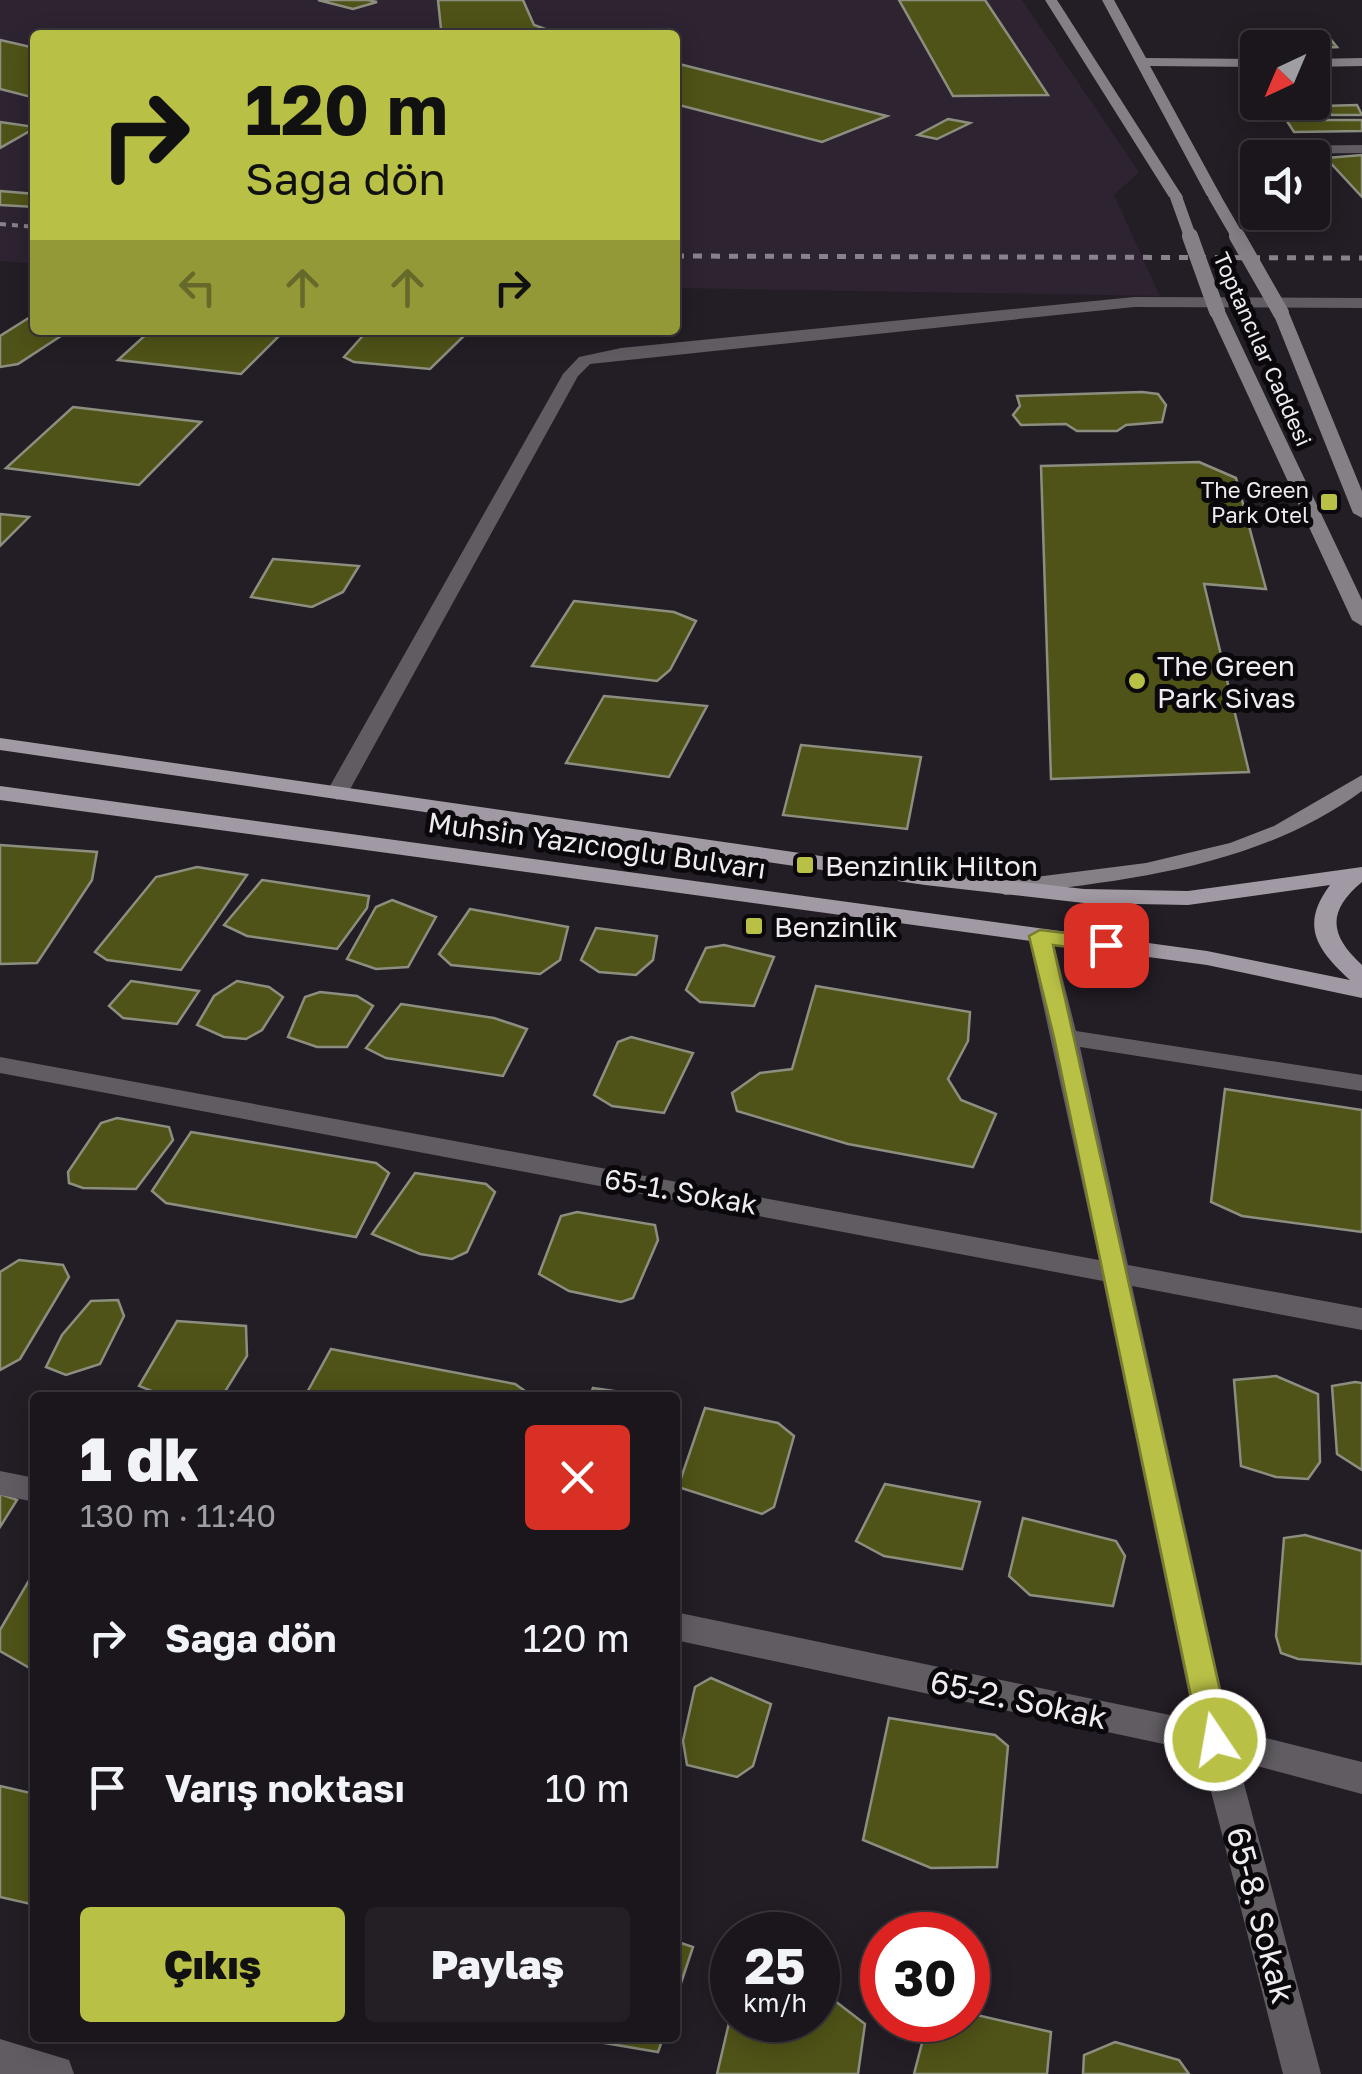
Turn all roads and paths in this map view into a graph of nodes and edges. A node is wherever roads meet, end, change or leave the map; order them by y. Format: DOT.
graph roads {
  1 [pos="1051,0"];
  2 [pos="1108,0"];
  3 [pos="1142,62"];
  4 [pos="1240,62"];
  5 [pos="1362,62"];
  6 [pos="1330,63"];
  7 [pos="1330,78"];
  8 [pos="1345,78"];
  9 [pos="1151,79"];
  10 [pos="1169,79"];
  11 [pos="1362,148"];
  12 [pos="1330,149"];
  13 [pos="1362,303"];
  14 [pos="1362,513"];
  15 [pos="1362,620"];
  16 [pos="0,744"];
  17 [pos="1362,781"];
  18 [pos="0,793"];
  19 [pos="336,793"];
  20 [pos="1358,875"];
  21 [pos="1005,888"];
  22 [pos="1040,936"];
  23 [pos="1362,978"];
  24 [pos="1362,990"];
  25 [pos="1066,1037"];
  26 [pos="0,1066"];
  27 [pos="1362,1083"];
  28 [pos="1116,1272"];
  29 [pos="1362,1319"];
  30 [pos="0,1483"];
  31 [pos="30,1489"];
  32 [pos="680,1627"];
  33 [pos="1215,1740"];
  34 [pos="1362,1778"];
  35 [pos="0,2058"];
  36 [pos="55,2074"];
  37 [pos="1302,2074"];
  1 -- 15 [label="street, Toptancılar Caddesi, bridge"];
  2 -- 3 [label="street, Toptancılar Caddesi"];
  3 -- 4 [label="street"];
  3 -- 9 [label="street, Toptancılar Caddesi"];
  5 -- 6 [label="street"];
  7 -- 8 [label="street"];
  9 -- 10 [label="street"];
  9 -- 14 [label="street, Toptancılar Caddesi, bridge"];
  11 -- 12 [label="street"];
  13 -- 19 [label="street"];
  16 -- 19 [label="main road, Muhsin Yazıcıoğlu Bulvarı"];
  17 -- 21 [label="street"];
  18 -- 22 [label="main road, Muhsin Yazıcıoğlu Bulvarı"];
  19 -- 21 [label="main road, Muhsin Yazıcıoğlu Bulvarı"];
  20 -- 21 [label="main road, Muhsin Yazıcıoğlu Bulvarı"];
  20 -- 23 [label="main road, Muhsin Yazıcıoğlu Bulvarı"];
  22 -- 24 [label="main road, Muhsin Yazıcıoğlu Bulvarı"];
  22 -- 25 [label="street, 65-8. Sokak"];
  25 -- 27 [label="street"];
  25 -- 28 [label="street, 65-8. Sokak"];
  26 -- 28 [label="street, 65-1. Sokak"];
  28 -- 29 [label="street, 65-1. Sokak"];
  28 -- 33 [label="street, 65-8. Sokak"];
  30 -- 31 [label="street"];
  32 -- 33 [label="street, 65-2. Sokak"];
  33 -- 34 [label="street, 65-2. Sokak"];
  33 -- 37 [label="street, 65-8. Sokak"];
  35 -- 36 [label="street"];
}
